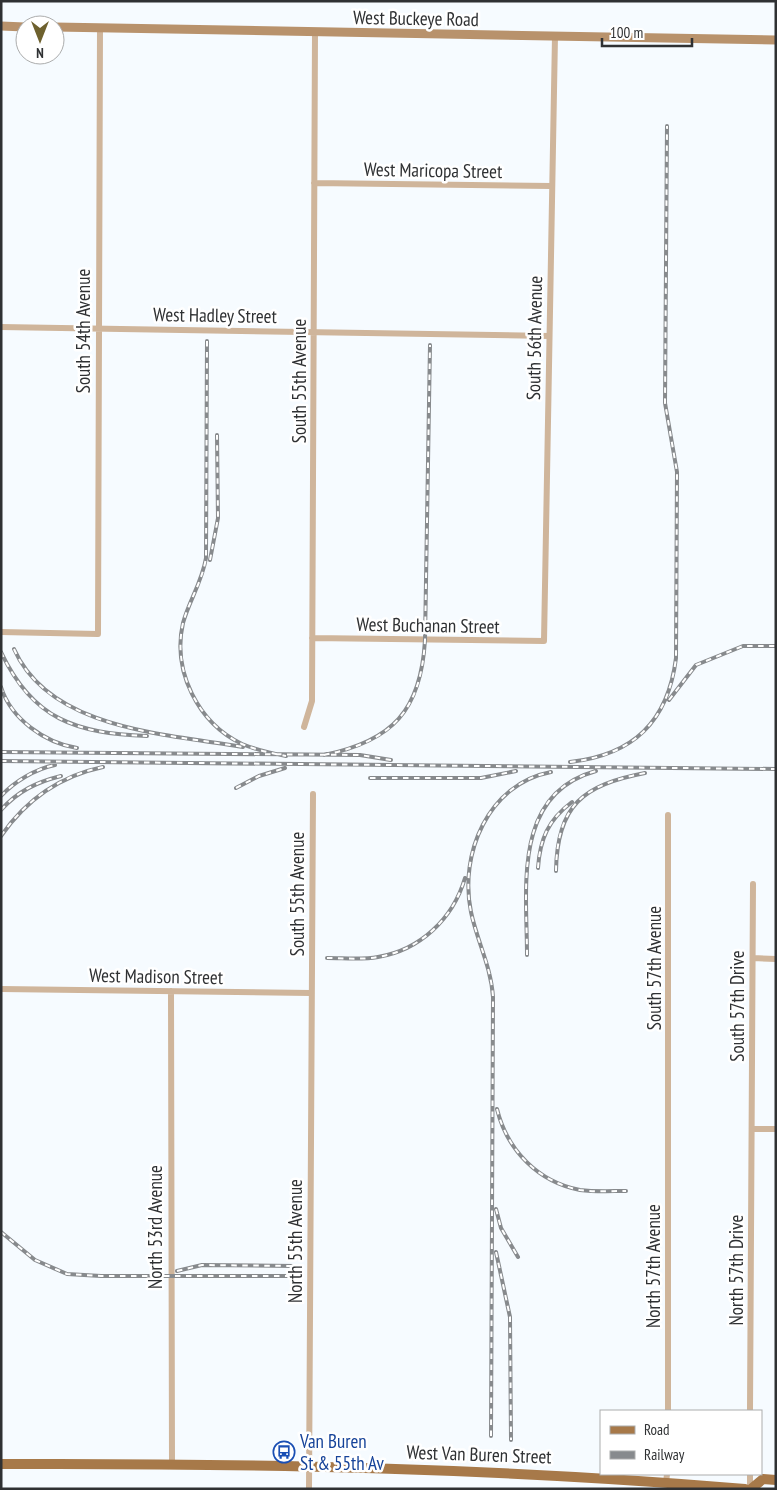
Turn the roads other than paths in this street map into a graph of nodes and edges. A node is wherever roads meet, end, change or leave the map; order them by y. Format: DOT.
graph roads {
  1 [pos="1,26"];
  2 [pos="15,27"];
  3 [pos="65,27"];
  4 [pos="100,28"];
  5 [pos="315,33"];
  6 [pos="555,36"];
  7 [pos="776,40"];
  8 [pos="314,183"];
  9 [pos="551,186"];
  10 [pos="1,327"];
  11 [pos="98,329"];
  12 [pos="314,331"];
  13 [pos="549,336"];
  14 [pos="1,632"];
  15 [pos="312,638"];
  16 [pos="544,641"];
  17 [pos="304,727"];
  18 [pos="313,794"];
  19 [pos="668,815"];
  20 [pos="753,884"];
  21 [pos="753,958"];
  22 [pos="776,959"];
  23 [pos="1,990"];
  24 [pos="171,991"];
  25 [pos="311,993"];
  26 [pos="669,1122"];
  27 [pos="752,1129"];
  28 [pos="776,1129"];
  29 [pos="668,1410"];
  30 [pos="750,1410"];
  31 [pos="1,1464"];
  32 [pos="172,1464"];
  33 [pos="309,1465"];
  34 [pos="750,1475"];
  35 [pos="666,1478"];
  36 [pos="776,1480"];
  37 [pos="309,1489"];
  38 [pos="745,1489"];
  39 [pos="750,1489"];
  1 -- 2 [label="main road"];
  3 -- 4 [label="main road, West Buckeye Road"];
  4 -- 5 [label="main road, West Buckeye Road"];
  4 -- 11 [label="street, South 54th Avenue"];
  5 -- 6 [label="main road, West Buckeye Road"];
  5 -- 8 [label="street, South 55th Avenue"];
  6 -- 7 [label="main road, West Buckeye Road"];
  6 -- 9 [label="street, South 56th Avenue"];
  8 -- 9 [label="street, West Maricopa Street"];
  8 -- 12 [label="street, South 55th Avenue"];
  9 -- 13 [label="street, South 56th Avenue"];
  10 -- 11 [label="street, West Hadley Street"];
  11 -- 12 [label="street, West Hadley Street"];
  11 -- 14 [label="street, South 54th Avenue"];
  12 -- 13 [label="street, West Hadley Street"];
  12 -- 15 [label="street, South 55th Avenue"];
  13 -- 16 [label="street, South 56th Avenue"];
  15 -- 16 [label="street, West Buchanan Street"];
  15 -- 17 [label="street, South 55th Avenue"];
  18 -- 25 [label="street, South 55th Avenue"];
  19 -- 26 [label="street, South 57th Avenue"];
  20 -- 21 [label="street, South 57th Drive"];
  21 -- 22 [label="street"];
  21 -- 27 [label="street, South 57th Drive"];
  23 -- 24 [label="street, West Madison Street"];
  24 -- 25 [label="street, West Madison Street"];
  24 -- 32 [label="street, North 53rd Avenue"];
  25 -- 33 [label="street, North 55th Avenue"];
  26 -- 29 [label="street, North 57th Avenue"];
  27 -- 28 [label="street"];
  27 -- 30 [label="street, North 57th Drive"];
  31 -- 32 [label="main road, West Van Buren Street"];
  32 -- 33 [label="main road, West Van Buren Street"];
  33 -- 35 [label="main road, West Van Buren Street"];
  33 -- 37 [label="street, North 55th Avenue"];
  34 -- 39 [label="street"];
  35 -- 38 [label="main road, West Van Buren Street"];
  36 -- 39 [label="main road"];
}
